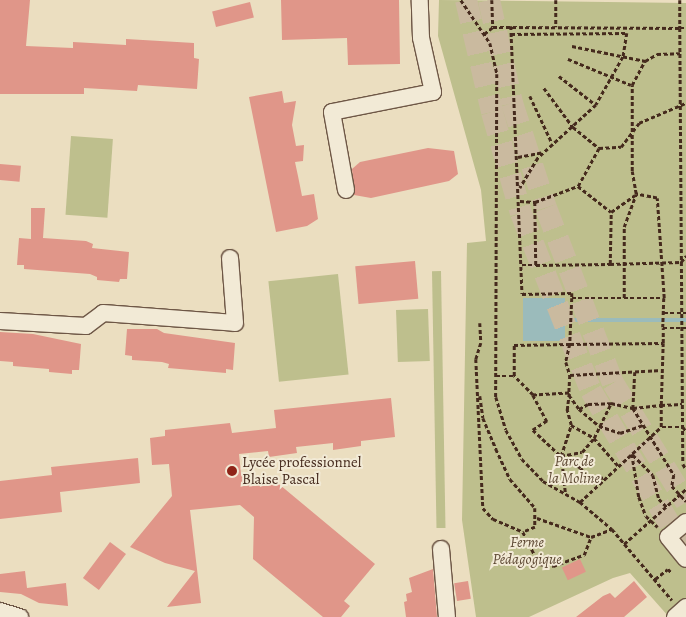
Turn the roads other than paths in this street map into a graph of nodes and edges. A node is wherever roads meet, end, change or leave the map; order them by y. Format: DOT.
graph roads {
  1 [pos="420,0"];
  2 [pos="346,190"];
  3 [pos="230,258"];
  4 [pos="0,321"];
  5 [pos="686,522"];
  6 [pos="440,549"];
  7 [pos="686,559"];
  8 [pos="686,607"];
  9 [pos="0,611"];
  10 [pos="20,617"];
  11 [pos="447,617"];
  12 [pos="674,617"];
  1 -- 2 [label="street"];
  3 -- 4 [label="street"];
  5 -- 7 [label="street"];
  6 -- 11 [label="street"];
  8 -- 12 [label="street"];
  9 -- 10 [label="street"];
}
